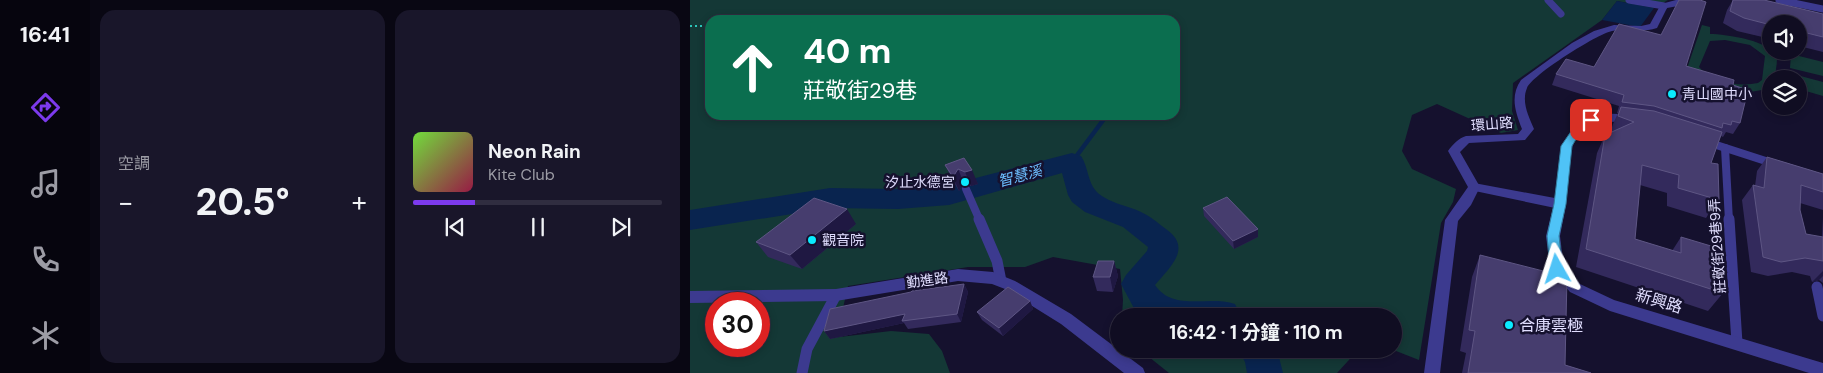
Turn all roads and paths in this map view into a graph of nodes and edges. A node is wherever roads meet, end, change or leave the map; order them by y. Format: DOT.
graph roads {
  1 [pos="1548,0"];
  2 [pos="1629,0"];
  3 [pos="1683,0"];
  4 [pos="1779,0"];
  5 [pos="1659,3"];
  6 [pos="1823,9"];
  7 [pos="1561,14"];
  8 [pos="690,26"];
  9 [pos="705,26"];
  10 [pos="1636,121"];
  11 [pos="1699,140"];
  12 [pos="1725,148"];
  13 [pos="1787,168"];
  14 [pos="966,188"];
  15 [pos="1474,188"];
  16 [pos="1560,204"];
  17 [pos="1001,281"];
  18 [pos="1817,287"];
  19 [pos="836,296"];
  20 [pos="690,297"];
  21 [pos="1823,316"];
  22 [pos="1737,343"];
  23 [pos="1823,370"];
  24 [pos="802,373"];
  25 [pos="1137,373"];
  26 [pos="1432,373"];
  1 -- 7 [label="lane"];
  2 -- 5 [label="lane"];
  3 -- 5 [label="street"];
  4 -- 6 [label="lane"];
  5 -- 15 [label="street, 環山路"];
  8 -- 9 [label="path"];
  10 -- 16 [label="lane"];
  11 -- 12 [label="lane"];
  12 -- 13 [label="lane"];
  12 -- 22 [label="lane, 莊敬街29巷9弄"];
  14 -- 17 [label="lane"];
  15 -- 16 [label="street"];
  15 -- 26 [label="street"];
  16 -- 22 [label="street, 新興路"];
  17 -- 19 [label="street, 勤進路"];
  17 -- 25 [label="street, 勤進路"];
  18 -- 21 [label="lane"];
  19 -- 20 [label="street, 勤進路"];
  19 -- 24 [label="lane"];
  22 -- 23 [label="street, 新興路"];
}
